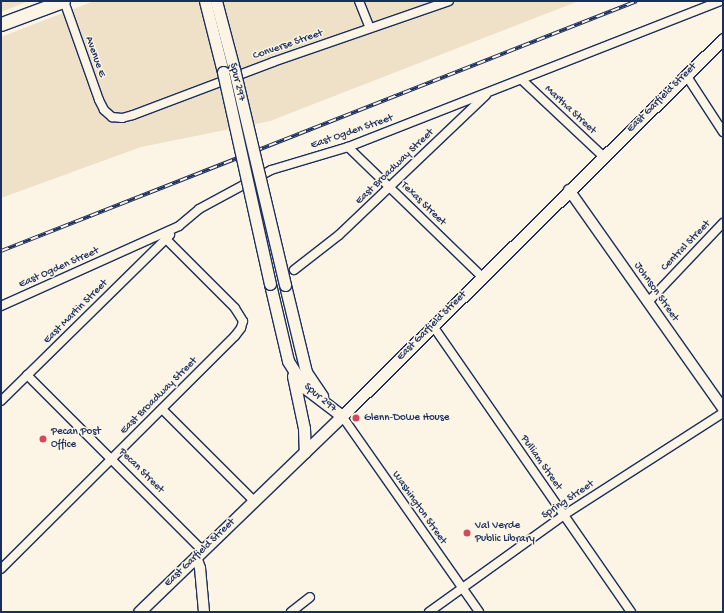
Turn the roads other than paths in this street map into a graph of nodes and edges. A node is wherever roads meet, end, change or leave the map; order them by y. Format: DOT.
graph roads {
  1 [pos="63,1"];
  2 [pos="205,1"];
  3 [pos="216,1"];
  4 [pos="359,1"];
  5 [pos="449,1"];
  6 [pos="721,1"];
  7 [pos="1,24"];
  8 [pos="370,28"];
  9 [pos="723,39"];
  10 [pos="228,70"];
  11 [pos="686,74"];
  12 [pos="522,80"];
  13 [pos="490,92"];
  14 [pos="112,117"];
  15 [pos="723,132"];
  16 [pos="348,147"];
  17 [pos="603,156"];
  18 [pos="389,187"];
  19 [pos="569,190"];
  20 [pos="723,224"];
  21 [pos="179,226"];
  22 [pos="166,238"];
  23 [pos="294,270"];
  24 [pos="482,277"];
  25 [pos="648,302"];
  26 [pos="1,306"];
  27 [pos="433,326"];
  28 [pos="288,360"];
  29 [pos="27,375"];
  30 [pos="1,401"];
  31 [pos="723,408"];
  32 [pos="162,409"];
  33 [pos="723,412"];
  34 [pos="342,416"];
  35 [pos="305,452"];
  36 [pos="112,460"];
  37 [pos="254,501"];
  38 [pos="564,515"];
  39 [pos="199,554"];
  40 [pos="1,569"];
  41 [pos="462,588"];
  42 [pos="310,597"];
  43 [pos="139,612"];
  44 [pos="204,612"];
  45 [pos="291,612"];
  46 [pos="429,612"];
  47 [pos="479,612"];
  48 [pos="631,612"];
  1 -- 7 [label="highway"];
  1 -- 14 [label="street, Avenue E"];
  2 -- 10 [label="main road, Spur 297"];
  3 -- 10 [label="main road, Spur 297"];
  4 -- 8 [label="street"];
  5 -- 8 [label="street, Converse Street"];
  6 -- 12 [label="street, East Ogden Street"];
  8 -- 14 [label="street, Converse Street"];
  9 -- 11 [label="main road, East Garfield Street"];
  10 -- 28 [label="main road, Spur 297, bridge"];
  10 -- 34 [label="main road, Spur 297, bridge"];
  11 -- 15 [label="street"];
  11 -- 17 [label="main road, East Garfield Street"];
  12 -- 13 [label="street, East Ogden Street"];
  12 -- 17 [label="street, Martha Street"];
  13 -- 16 [label="street, East Ogden Street"];
  13 -- 18 [label="street, East Broadway Street"];
  16 -- 18 [label="street, Texas Street"];
  16 -- 21 [label="street, East Ogden Street"];
  17 -- 19 [label="main road, East Garfield Street"];
  18 -- 23 [label="street, East Broadway Street"];
  18 -- 24 [label="street, Texas Street"];
  19 -- 24 [label="main road, East Garfield Street"];
  19 -- 25 [label="street, Johnson Street"];
  20 -- 25 [label="street, Central Street"];
  21 -- 22 [label="street, East Martin Street"];
  21 -- 26 [label="street, East Ogden Street"];
  22 -- 29 [label="street, East Martin Street"];
  22 -- 32 [label="street, East Broadway Street"];
  24 -- 27 [label="main road, East Garfield Street"];
  25 -- 31 [label="street, Johnson Street"];
  27 -- 34 [label="main road, East Garfield Street"];
  27 -- 38 [label="street, Pulliam Street"];
  28 -- 34 [label="main road, Spur 297"];
  28 -- 35 [label="main road"];
  29 -- 30 [label="street, East Martin Street"];
  29 -- 36 [label="street, Pecan Street"];
  32 -- 36 [label="street, East Broadway Street"];
  32 -- 37 [label="street"];
  33 -- 38 [label="street, Spring Street"];
  34 -- 35 [label="main road, East Garfield Street"];
  34 -- 41 [label="street, Washington Street"];
  35 -- 37 [label="main road, East Garfield Street"];
  36 -- 39 [label="street, Pecan Street"];
  36 -- 40 [label="street, East Broadway Street"];
  37 -- 39 [label="main road, East Garfield Street"];
  38 -- 41 [label="street, Spring Street"];
  38 -- 48 [label="street, Pulliam Street"];
  39 -- 43 [label="main road, East Garfield Street"];
  39 -- 44 [label="street"];
  41 -- 46 [label="street, Spring Street"];
  41 -- 47 [label="street, Washington Street"];
  42 -- 45 [label="street"];
}
